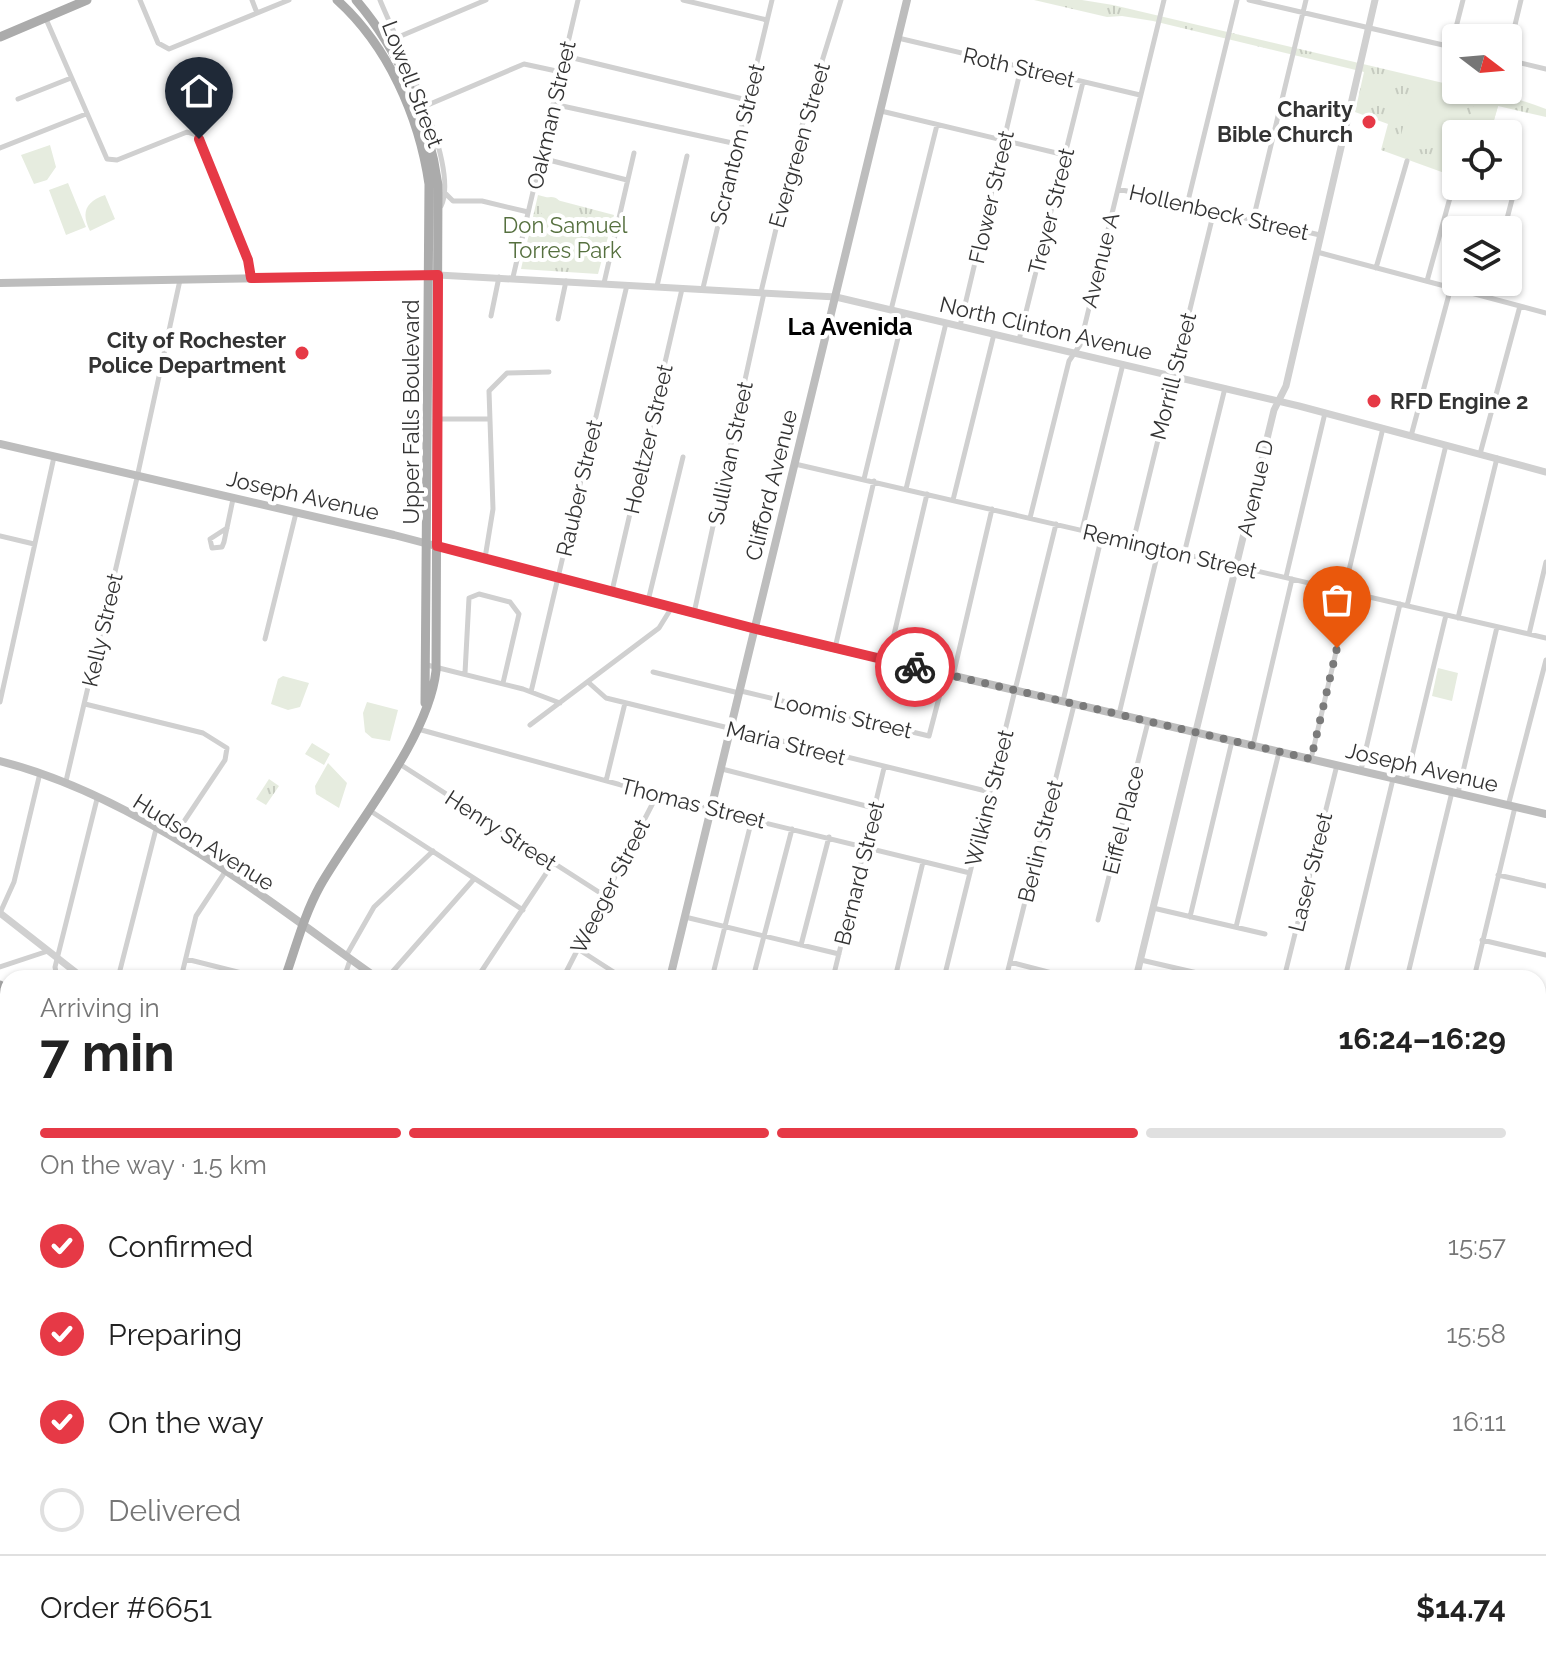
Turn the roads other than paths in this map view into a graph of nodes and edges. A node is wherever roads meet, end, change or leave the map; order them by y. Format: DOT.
graph roads {
  1 [pos="87,0"];
  2 [pos="140,0"];
  3 [pos="252,0"];
  4 [pos="289,0"];
  5 [pos="337,0"];
  6 [pos="356,0"];
  7 [pos="380,0"];
  8 [pos="486,0"];
  9 [pos="578,0"];
  10 [pos="683,0"];
  11 [pos="772,0"];
  12 [pos="841,0"];
  13 [pos="907,0"];
  14 [pos="1164,0"];
  15 [pos="1237,0"];
  16 [pos="1249,0"];
  17 [pos="1306,0"];
  18 [pos="1375,0"];
  19 [pos="1463,0"];
  20 [pos="1521,0"];
  21 [pos="75,3"];
  22 [pos="1303,12"];
  23 [pos="257,13"];
  24 [pos="45,18"];
  25 [pos="767,20"];
  26 [pos="1458,24"];
  27 [pos="1515,24"];
  28 [pos="1369,28"];
  29 [pos="0,37"];
  30 [pos="396,38"];
  31 [pos="898,38"];
  32 [pos="1442,44"];
  33 [pos="565,56"];
  34 [pos="1522,63"];
  35 [pos="1021,68"];
  36 [pos="1546,69"];
  37 [pos="561,72"];
  38 [pos="71,78"];
  39 [pos="1083,82"];
  40 [pos="1140,95"];
  41 [pos="18,99"];
  42 [pos="747,101"];
  43 [pos="553,104"];
  44 [pos="417,110"];
  45 [pos="880,111"];
  46 [pos="86,114"];
  47 [pos="937,125"];
  48 [pos="1005,141"];
  49 [pos="737,144"];
  50 [pos="0,148"];
  51 [pos="634,153"];
  52 [pos="1065,155"];
  53 [pos="687,156"];
  54 [pos="541,158"];
  55 [pos="1407,161"];
  56 [pos="627,180"];
  57 [pos="1118,189"];
  58 [pos="446,194"];
  59 [pos="1449,200"];
  60 [pos="1187,205"];
  61 [pos="1214,211"];
  62 [pos="528,212"];
  63 [pos="439,214"];
  64 [pos="1253,220"];
  65 [pos="1320,235"];
  66 [pos="1317,252"];
  67 [pos="1376,268"];
  68 [pos="434,275"];
  69 [pos="499,276"];
  70 [pos="513,277"];
  71 [pos="251,278"];
  72 [pos="180,279"];
  73 [pos="566,280"];
  74 [pos="1427,281"];
  75 [pos="0,283"];
  76 [pos="604,283"];
  77 [pos="627,284"];
  78 [pos="1442,285"];
  79 [pos="657,286"];
  80 [pos="682,287"];
  81 [pos="703,288"];
  82 [pos="762,292"];
  83 [pos="1449,296"];
  84 [pos="1482,296"];
  85 [pos="836,297"];
  86 [pos="1486,297"];
  87 [pos="1520,306"];
  88 [pos="891,310"];
  89 [pos="904,313"];
  90 [pos="1546,313"];
  91 [pos="491,316"];
  92 [pos="558,319"];
  93 [pos="946,323"];
  94 [pos="960,326"];
  95 [pos="994,334"];
  96 [pos="1019,340"];
  97 [pos="1075,353"];
  98 [pos="1123,364"];
  99 [pos="549,372"];
  100 [pos="1174,376"];
  101 [pos="1225,388"];
  102 [pos="1279,401"];
  103 [pos="1325,413"];
  104 [pos="438,419"];
  105 [pos="488,419"];
  106 [pos="1383,428"];
  107 [pos="1411,436"];
  108 [pos="0,444"];
  109 [pos="1446,445"];
  110 [pos="1480,454"];
  111 [pos="54,457"];
  112 [pos="683,457"];
  113 [pos="1497,458"];
  114 [pos="794,464"];
  115 [pos="1546,472"];
  116 [pos="137,476"];
  117 [pos="864,479"];
  118 [pos="874,481"];
  119 [pos="906,489"];
  120 [pos="927,494"];
  121 [pos="234,498"];
  122 [pos="953,500"];
  123 [pos="992,509"];
  124 [pos="296,512"];
  125 [pos="1030,518"];
  126 [pos="1056,524"];
  127 [pos="227,528"];
  128 [pos="1082,530"];
  129 [pos="1102,535"];
  130 [pos="0,536"];
  131 [pos="1133,542"];
  132 [pos="34,544"];
  133 [pos="433,545"];
  134 [pos="1159,548"];
  135 [pos="1184,554"];
  136 [pos="485,558"];
  137 [pos="1546,562"];
  138 [pos="1237,566"];
  139 [pos="557,577"];
  140 [pos="1289,578"];
  141 [pos="612,591"];
  142 [pos="1347,592"];
  143 [pos="648,601"];
  144 [pos="1400,604"];
  145 [pos="1407,606"];
  146 [pos="672,607"];
  147 [pos="694,613"];
  148 [pos="1446,615"];
  149 [pos="1458,618"];
  150 [pos="1497,627"];
  151 [pos="756,629"];
  152 [pos="1529,634"];
  153 [pos="1546,638"];
  154 [pos="265,639"];
  155 [pos="835,648"];
  156 [pos="888,660"];
  157 [pos="1546,660"];
  158 [pos="432,666"];
  159 [pos="653,672"];
  160 [pos="465,673"];
  161 [pos="949,675"];
  162 [pos="588,682"];
  163 [pos="503,683"];
  164 [pos="1016,690"];
  165 [pos="531,692"];
  166 [pos="740,692"];
  167 [pos="1063,701"];
  168 [pos="0,702"];
  169 [pos="560,703"];
  170 [pos="625,703"];
  171 [pos="85,704"];
  172 [pos="1074,704"];
  173 [pos="1119,714"];
  174 [pos="1148,721"];
  175 [pos="530,725"];
  176 [pos="417,729"];
  177 [pos="731,730"];
  178 [pos="1197,732"];
  179 [pos="1232,741"];
  180 [pos="1252,746"];
  181 [pos="1279,752"];
  182 [pos="1311,759"];
  183 [pos="0,761"];
  184 [pos="397,763"];
  185 [pos="1337,765"];
  186 [pos="884,768"];
  187 [pos="722,769"];
  188 [pos="1361,771"];
  189 [pos="41,772"];
  190 [pos="1393,779"];
  191 [pos="66,781"];
  192 [pos="606,781"];
  193 [pos="1406,782"];
  194 [pos="990,792"];
  195 [pos="1455,793"];
  196 [pos="657,795"];
  197 [pos="97,799"];
  198 [pos="1512,806"];
  199 [pos="874,808"];
  200 [pos="368,809"];
  201 [pos="712,810"];
  202 [pos="1546,814"];
  203 [pos="752,819"];
  204 [pos="156,829"];
  205 [pos="792,829"];
  206 [pos="829,837"];
  207 [pos="173,838"];
  208 [pos="865,846"];
  209 [pos="433,851"];
  210 [pos="923,862"];
  211 [pos="553,863"];
  212 [pos="225,872"];
  213 [pos="970,873"];
  214 [pos="1498,875"];
  215 [pos="474,879"];
  216 [pos="1546,886"];
  217 [pos="605,896"];
  218 [pos="1153,908"];
  219 [pos="523,910"];
  220 [pos="0,913"];
  221 [pos="685,917"];
  222 [pos="1190,917"];
  223 [pos="1098,920"];
  224 [pos="303,926"];
  225 [pos="724,927"];
  226 [pos="1236,927"];
  227 [pos="1265,934"];
  228 [pos="763,936"];
  229 [pos="1482,940"];
  230 [pos="801,945"];
  231 [pos="578,949"];
  232 [pos="49,951"];
  233 [pos="839,954"];
  234 [pos="1546,955"];
  235 [pos="348,957"];
  236 [pos="58,958"];
  237 [pos="185,959"];
  238 [pos="1141,960"];
  239 [pos="1010,962"];
  240 [pos="0,967"];
  241 [pos="56,970"];
  242 [pos="73,970"];
  243 [pos="120,970"];
  244 [pos="183,970"];
  245 [pos="230,970"];
  246 [pos="288,970"];
  247 [pos="346,970"];
  248 [pos="366,970"];
  249 [pos="394,970"];
  250 [pos="482,970"];
  251 [pos="567,970"];
  252 [pos="611,970"];
  253 [pos="672,970"];
  254 [pos="714,970"];
  255 [pos="755,970"];
  256 [pos="835,970"];
  257 [pos="897,970"];
  258 [pos="946,970"];
  259 [pos="1008,970"];
  260 [pos="1040,970"];
  261 [pos="1138,970"];
  262 [pos="1184,970"];
  263 [pos="1286,970"];
  264 [pos="1347,970"];
  265 [pos="1409,970"];
  266 [pos="1476,970"];
  1 -- 21 [label="main road"];
  2 -- 23 [label="street"];
  3 -- 23 [label="street"];
  4 -- 23 [label="street"];
  5 -- 44 [label="main road, Upper Falls Boulevard"];
  6 -- 44 [label="main road, Upper Falls Boulevard"];
  7 -- 30 [label="street, Lowell Street"];
  8 -- 30 [label="street"];
  9 -- 33 [label="street, Oakman Street"];
  10 -- 25 [label="street"];
  11 -- 25 [label="street, Scrantom Street"];
  12 -- 82 [label="street, Evergreen Street"];
  13 -- 31 [label="main road, Clifford Avenue"];
  14 -- 40 [label="street, Avenue A"];
  15 -- 60 [label="street"];
  16 -- 22 [label="street"];
  17 -- 22 [label="street"];
  18 -- 28 [label="street, Avenue D"];
  19 -- 26 [label="street"];
  20 -- 27 [label="street"];
  21 -- 24 [label="main road"];
  22 -- 28 [label="street"];
  22 -- 64 [label="street"];
  24 -- 29 [label="main road"];
  24 -- 38 [label="street"];
  25 -- 42 [label="street, Scrantom Street"];
  28 -- 32 [label="street"];
  28 -- 65 [label="street, Avenue D"];
  30 -- 44 [label="street, Lowell Street"];
  31 -- 35 [label="street, Roth Street"];
  31 -- 45 [label="main road, Clifford Avenue"];
  33 -- 37 [label="street, Oakman Street"];
  33 -- 42 [label="street"];
  34 -- 36 [label="street"];
  35 -- 39 [label="street, Roth Street"];
  35 -- 48 [label="street, Flower Street"];
  37 -- 43 [label="street, Oakman Street"];
  37 -- 44 [label="street"];
  38 -- 41 [label="street"];
  38 -- 46 [label="street"];
  39 -- 40 [label="street, Roth Street"];
  39 -- 52 [label="street, Treyer Street"];
  40 -- 57 [label="street, Avenue A"];
  42 -- 49 [label="street, Scrantom Street"];
  43 -- 49 [label="street"];
  43 -- 54 [label="street, Oakman Street"];
  44 -- 58 [label="street, Lowell Street"];
  44 -- 63 [label="main road, Upper Falls Boulevard"];
  44 -- 68 [label="main road, Upper Falls Boulevard"];
  45 -- 47 [label="street"];
  45 -- 85 [label="main road, Clifford Avenue"];
  46 -- 50 [label="street"];
  46 -- 71 [label="street"];
  47 -- 48 [label="street"];
  47 -- 88 [label="street"];
  48 -- 52 [label="street"];
  48 -- 94 [label="street, Flower Street"];
  49 -- 81 [label="street, Scrantom Street"];
  51 -- 56 [label="street"];
  52 -- 96 [label="street, Treyer Street"];
  53 -- 79 [label="street"];
  54 -- 56 [label="street"];
  54 -- 62 [label="street, Oakman Street"];
  55 -- 67 [label="street"];
  56 -- 76 [label="street"];
  57 -- 60 [label="street, Hollenbeck Street"];
  57 -- 97 [label="street, Avenue A"];
  58 -- 62 [label="street"];
  58 -- 63 [label="street, Lowell Street"];
  59 -- 74 [label="street"];
  60 -- 61 [label="street, Hollenbeck Street"];
  61 -- 64 [label="street, Hollenbeck Street"];
  61 -- 100 [label="street, Morrill Street"];
  62 -- 70 [label="street, Oakman Street"];
  63 -- 68 [label="main road, Upper Falls Boulevard"];
  64 -- 65 [label="street, Hollenbeck Street"];
  65 -- 66 [label="street, Avenue D"];
  66 -- 67 [label="street, Hollenbeck Street"];
  66 -- 102 [label="street, Avenue D"];
  67 -- 74 [label="street, Hollenbeck Street"];
  68 -- 69 [label="street, North Clinton Avenue"];
  68 -- 71 [label="main road, North Clinton Avenue"];
  68 -- 104 [label="main road, Upper Falls Boulevard"];
  68 -- 133 [label="main road, Upper Falls Boulevard"];
  69 -- 70 [label="street, North Clinton Avenue"];
  69 -- 91 [label="street"];
  70 -- 73 [label="street, North Clinton Avenue"];
  71 -- 72 [label="main road, North Clinton Avenue"];
  72 -- 75 [label="main road, North Clinton Avenue"];
  72 -- 116 [label="street, Kelly Street"];
  73 -- 76 [label="street, North Clinton Avenue"];
  73 -- 92 [label="street"];
  74 -- 78 [label="street, Hollenbeck Street"];
  76 -- 77 [label="street, North Clinton Avenue"];
  77 -- 79 [label="street, North Clinton Avenue"];
  77 -- 139 [label="street, Rauber Street"];
  79 -- 80 [label="street, North Clinton Avenue"];
  80 -- 81 [label="street, North Clinton Avenue"];
  80 -- 141 [label="street, Hoeltzer Street"];
  81 -- 82 [label="street, North Clinton Avenue"];
  82 -- 85 [label="street, North Clinton Avenue"];
  82 -- 147 [label="street, Sullivan Street"];
  83 -- 107 [label="street"];
  84 -- 86 [label="street, Hollenbeck Street"];
  85 -- 88 [label="street, North Clinton Avenue"];
  85 -- 114 [label="main road, Clifford Avenue"];
  86 -- 87 [label="street, Hollenbeck Street"];
  87 -- 90 [label="street, Hollenbeck Street"];
  87 -- 110 [label="street"];
  88 -- 89 [label="street, North Clinton Avenue"];
  89 -- 93 [label="street, North Clinton Avenue"];
  89 -- 117 [label="street"];
  93 -- 94 [label="street, North Clinton Avenue"];
  93 -- 119 [label="street"];
  94 -- 95 [label="street, North Clinton Avenue"];
  95 -- 96 [label="street, North Clinton Avenue"];
  95 -- 122 [label="street"];
  96 -- 97 [label="street, North Clinton Avenue"];
  97 -- 98 [label="street, North Clinton Avenue"];
  97 -- 125 [label="street, Avenue A"];
  98 -- 100 [label="street, North Clinton Avenue"];
  98 -- 128 [label="street"];
  99 -- 105 [label="street"];
  100 -- 101 [label="street, North Clinton Avenue"];
  100 -- 131 [label="street, Morrill Street"];
  101 -- 102 [label="street, North Clinton Avenue"];
  101 -- 135 [label="street"];
  102 -- 103 [label="street, North Clinton Avenue"];
  102 -- 138 [label="street, Avenue D"];
  103 -- 106 [label="street, North Clinton Avenue"];
  103 -- 140 [label="street"];
  104 -- 105 [label="street"];
  104 -- 133 [label="main road, Upper Falls Boulevard"];
  105 -- 136 [label="street"];
  106 -- 107 [label="street, North Clinton Avenue"];
  106 -- 142 [label="street"];
  107 -- 109 [label="street, North Clinton Avenue"];
  108 -- 111 [label="main road, Joseph Avenue"];
  109 -- 110 [label="street, North Clinton Avenue"];
  109 -- 145 [label="street"];
  110 -- 113 [label="street, North Clinton Avenue"];
  111 -- 116 [label="main road, Joseph Avenue"];
  111 -- 132 [label="street"];
  112 -- 143 [label="street"];
  113 -- 115 [label="street, North Clinton Avenue"];
  113 -- 149 [label="street"];
  114 -- 117 [label="street, Remington Street"];
  114 -- 151 [label="main road, Clifford Avenue"];
  116 -- 121 [label="main road, Joseph Avenue"];
  116 -- 171 [label="street, Kelly Street"];
  117 -- 118 [label="street, Remington Street"];
  118 -- 119 [label="street, Remington Street"];
  118 -- 155 [label="street"];
  119 -- 120 [label="street, Remington Street"];
  120 -- 122 [label="street, Remington Street"];
  120 -- 156 [label="street"];
  121 -- 124 [label="main road, Joseph Avenue"];
  121 -- 127 [label="street"];
  122 -- 123 [label="street, Remington Street"];
  123 -- 125 [label="street, Remington Street"];
  123 -- 161 [label="street"];
  124 -- 133 [label="main road, Joseph Avenue"];
  124 -- 154 [label="street"];
  125 -- 126 [label="street, Remington Street"];
  126 -- 128 [label="street, Remington Street"];
  126 -- 164 [label="street, Wilkins Street"];
  128 -- 129 [label="street, Remington Street"];
  129 -- 131 [label="street, Remington Street"];
  129 -- 167 [label="street"];
  130 -- 132 [label="street"];
  131 -- 134 [label="street, Remington Street"];
  132 -- 168 [label="street"];
  133 -- 136 [label="main road, Joseph Avenue"];
  133 -- 158 [label="main road, Upper Falls Boulevard"];
  134 -- 135 [label="street, Remington Street"];
  134 -- 173 [label="street"];
  135 -- 138 [label="street, Remington Street"];
  136 -- 139 [label="main road, Joseph Avenue"];
  137 -- 152 [label="street"];
  138 -- 140 [label="street, Remington Street"];
  138 -- 178 [label="street, Avenue D"];
  139 -- 141 [label="main road, Joseph Avenue"];
  139 -- 165 [label="street, Rauber Street"];
  140 -- 142 [label="street, Remington Street"];
  140 -- 180 [label="street"];
  141 -- 143 [label="main road, Joseph Avenue"];
  142 -- 144 [label="street, Remington Street"];
  142 -- 182 [label="street"];
  143 -- 146 [label="main road, Joseph Avenue"];
  144 -- 145 [label="street, Remington Street"];
  144 -- 188 [label="street"];
  145 -- 148 [label="street, Remington Street"];
  146 -- 147 [label="main road, Joseph Avenue"];
  146 -- 162 [label="street"];
  147 -- 151 [label="main road, Joseph Avenue"];
  148 -- 149 [label="street, Remington Street"];
  148 -- 193 [label="street"];
  149 -- 150 [label="street, Remington Street"];
  150 -- 152 [label="street, Remington Street"];
  150 -- 195 [label="street"];
  151 -- 155 [label="main road, Joseph Avenue"];
  151 -- 166 [label="main road, Clifford Avenue"];
  152 -- 153 [label="street, Remington Street"];
  155 -- 156 [label="main road, Joseph Avenue"];
  156 -- 161 [label="main road, Joseph Avenue"];
  157 -- 198 [label="street"];
  158 -- 160 [label="street"];
  158 -- 176 [label="main road, Upper Falls Boulevard"];
  159 -- 166 [label="street"];
  160 -- 163 [label="street"];
  160 -- 163 [label="street"];
  161 -- 164 [label="main road, Joseph Avenue"];
  161 -- 166 [label="street, Loomis Street"];
  162 -- 169 [label="street"];
  162 -- 170 [label="street, Maria Street"];
  163 -- 165 [label="street"];
  164 -- 167 [label="main road, Joseph Avenue"];
  164 -- 194 [label="street, Wilkins Street"];
  165 -- 169 [label="street"];
  166 -- 177 [label="main road, Clifford Avenue"];
  167 -- 172 [label="main road, Joseph Avenue"];
  169 -- 175 [label="street"];
  170 -- 177 [label="street, Maria Street"];
  170 -- 192 [label="street"];
  171 -- 191 [label="street, Kelly Street"];
  171 -- 207 [label="street"];
  172 -- 173 [label="main road, Joseph Avenue"];
  172 -- 239 [label="street, Berlin Street"];
  173 -- 174 [label="main road, Joseph Avenue"];
  174 -- 178 [label="main road, Joseph Avenue"];
  174 -- 223 [label="street, Eiffel Place"];
  176 -- 184 [label="main road, Upper Falls Boulevard"];
  176 -- 192 [label="street, Thomas Street"];
  177 -- 186 [label="street, Maria Street"];
  177 -- 187 [label="main road, Clifford Avenue"];
  178 -- 179 [label="main road, Joseph Avenue"];
  178 -- 218 [label="street, Avenue D"];
  179 -- 180 [label="main road, Joseph Avenue"];
  179 -- 222 [label="street"];
  180 -- 181 [label="main road, Joseph Avenue"];
  181 -- 182 [label="main road, Joseph Avenue"];
  181 -- 226 [label="street"];
  182 -- 185 [label="main road, Joseph Avenue"];
  183 -- 189 [label="main road, Hudson Avenue"];
  184 -- 200 [label="main road, Upper Falls Boulevard"];
  184 -- 211 [label="street, Henry Street"];
  185 -- 188 [label="main road, Joseph Avenue"];
  185 -- 263 [label="street, Laser Street"];
  186 -- 194 [label="street, Maria Street"];
  186 -- 199 [label="street, Bernard Street"];
  187 -- 199 [label="street"];
  187 -- 201 [label="main road, Clifford Avenue"];
  188 -- 190 [label="main road, Joseph Avenue"];
  189 -- 191 [label="main road, Hudson Avenue"];
  189 -- 220 [label="street"];
  190 -- 193 [label="main road, Joseph Avenue"];
  190 -- 264 [label="street"];
  191 -- 197 [label="main road, Hudson Avenue"];
  192 -- 196 [label="street, Thomas Street"];
  193 -- 195 [label="main road, Joseph Avenue"];
  194 -- 213 [label="street, Wilkins Street"];
  195 -- 198 [label="main road, Joseph Avenue"];
  195 -- 265 [label="street"];
  196 -- 201 [label="street, Thomas Street"];
  196 -- 217 [label="street, Weeger Street"];
  197 -- 204 [label="main road, Hudson Avenue"];
  197 -- 236 [label="street"];
  198 -- 202 [label="main road, Joseph Avenue"];
  198 -- 214 [label="street"];
  199 -- 208 [label="street, Bernard Street"];
  200 -- 209 [label="street"];
  200 -- 224 [label="main road, Upper Falls Boulevard"];
  201 -- 203 [label="street, Thomas Street"];
  201 -- 221 [label="main road, Clifford Avenue"];
  203 -- 205 [label="street, Thomas Street"];
  203 -- 225 [label="street"];
  204 -- 207 [label="main road, Hudson Avenue"];
  204 -- 243 [label="street"];
  205 -- 206 [label="street, Thomas Street"];
  205 -- 228 [label="street"];
  206 -- 208 [label="street, Thomas Street"];
  206 -- 230 [label="street"];
  207 -- 212 [label="main road, Hudson Avenue"];
  208 -- 210 [label="street, Thomas Street"];
  208 -- 233 [label="street, Bernard Street"];
  209 -- 215 [label="street"];
  209 -- 235 [label="street"];
  210 -- 213 [label="street, Thomas Street"];
  210 -- 257 [label="street"];
  211 -- 217 [label="street, Henry Street"];
  211 -- 219 [label="street"];
  212 -- 224 [label="main road, Hudson Avenue"];
  212 -- 237 [label="street"];
  213 -- 258 [label="street, Wilkins Street"];
  214 -- 216 [label="street"];
  214 -- 229 [label="street"];
  215 -- 219 [label="street"];
  215 -- 249 [label="street"];
  217 -- 231 [label="street, Weeger Street"];
  218 -- 222 [label="street"];
  218 -- 238 [label="street, Avenue D"];
  219 -- 250 [label="street"];
  220 -- 232 [label="street"];
  221 -- 225 [label="street"];
  221 -- 253 [label="main road, Clifford Avenue"];
  222 -- 226 [label="street"];
  224 -- 235 [label="main road, Hudson Avenue"];
  224 -- 246 [label="main road, Upper Falls Boulevard"];
  225 -- 228 [label="street"];
  225 -- 254 [label="street"];
  226 -- 227 [label="street"];
  228 -- 230 [label="street"];
  228 -- 255 [label="street"];
  229 -- 234 [label="street"];
  229 -- 266 [label="street"];
  230 -- 233 [label="street"];
  231 -- 251 [label="street, Weeger Street"];
  231 -- 252 [label="street"];
  232 -- 236 [label="street"];
  232 -- 240 [label="street"];
  233 -- 256 [label="street, Bernard Street"];
  235 -- 247 [label="street"];
  235 -- 248 [label="main road, Hudson Avenue"];
  236 -- 241 [label="street"];
  236 -- 242 [label="street"];
  237 -- 244 [label="street"];
  237 -- 245 [label="street"];
  238 -- 261 [label="street, Avenue D"];
  238 -- 262 [label="street"];
  239 -- 259 [label="street, Berlin Street"];
  239 -- 260 [label="street"];
}
